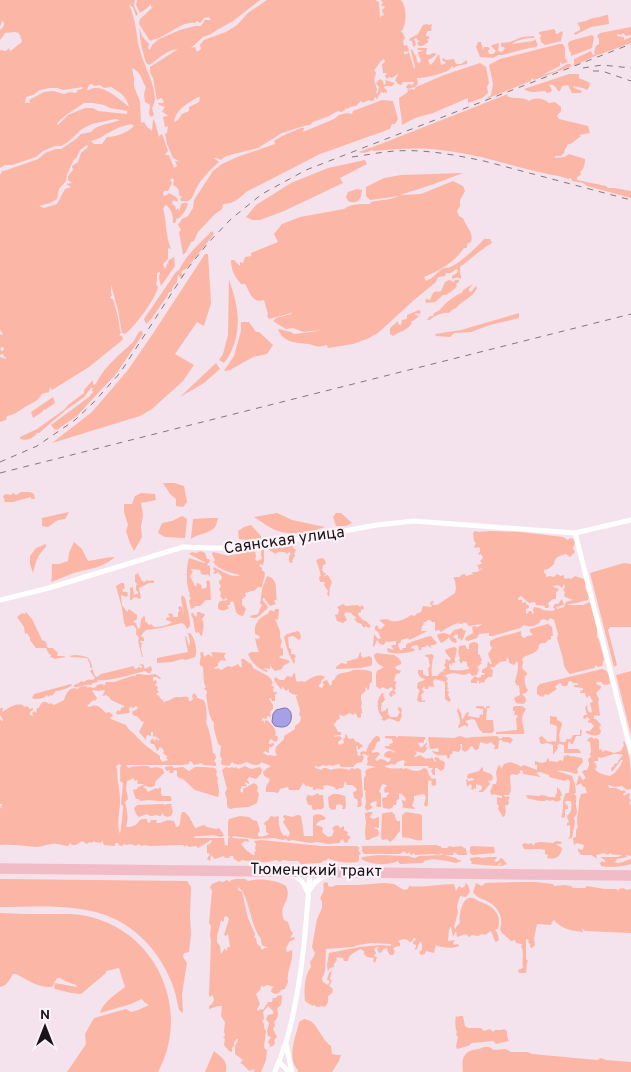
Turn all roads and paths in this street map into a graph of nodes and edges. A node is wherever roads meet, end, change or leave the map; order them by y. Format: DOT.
graph roads {
  1 [pos="631,520"];
  2 [pos="575,533"];
  3 [pos="0,600"];
  4 [pos="631,752"];
  5 [pos="0,866"];
  6 [pos="0,871"];
  7 [pos="310,872"];
  8 [pos="631,873"];
  9 [pos="290,874"];
  10 [pos="331,875"];
  11 [pos="631,878"];
  12 [pos="308,894"];
  13 [pos="286,1041"];
  14 [pos="279,1060"];
  15 [pos="290,1071"];
  16 [pos="275,1072"];
  1 -- 2 [label="street, Саянская улица"];
  2 -- 3 [label="street, Саянская улица"];
  2 -- 4 [label="street"];
  5 -- 7 [label="main road, Тюменский тракт"];
  6 -- 9 [label="main road, Тюменский тракт"];
  7 -- 8 [label="main road, Тюменский тракт"];
  7 -- 9 [label="main road, Тюменский тракт"];
  7 -- 10 [label="main road, Тюменский тракт"];
  7 -- 12 [label="street"];
  9 -- 12 [label="street"];
  10 -- 11 [label="main road, Тюменский тракт"];
  10 -- 12 [label="street"];
  12 -- 13 [label="street"];
  13 -- 14 [label="street"];
  13 -- 15 [label="street"];
  14 -- 15 [label="street"];
  14 -- 16 [label="street"];
}
